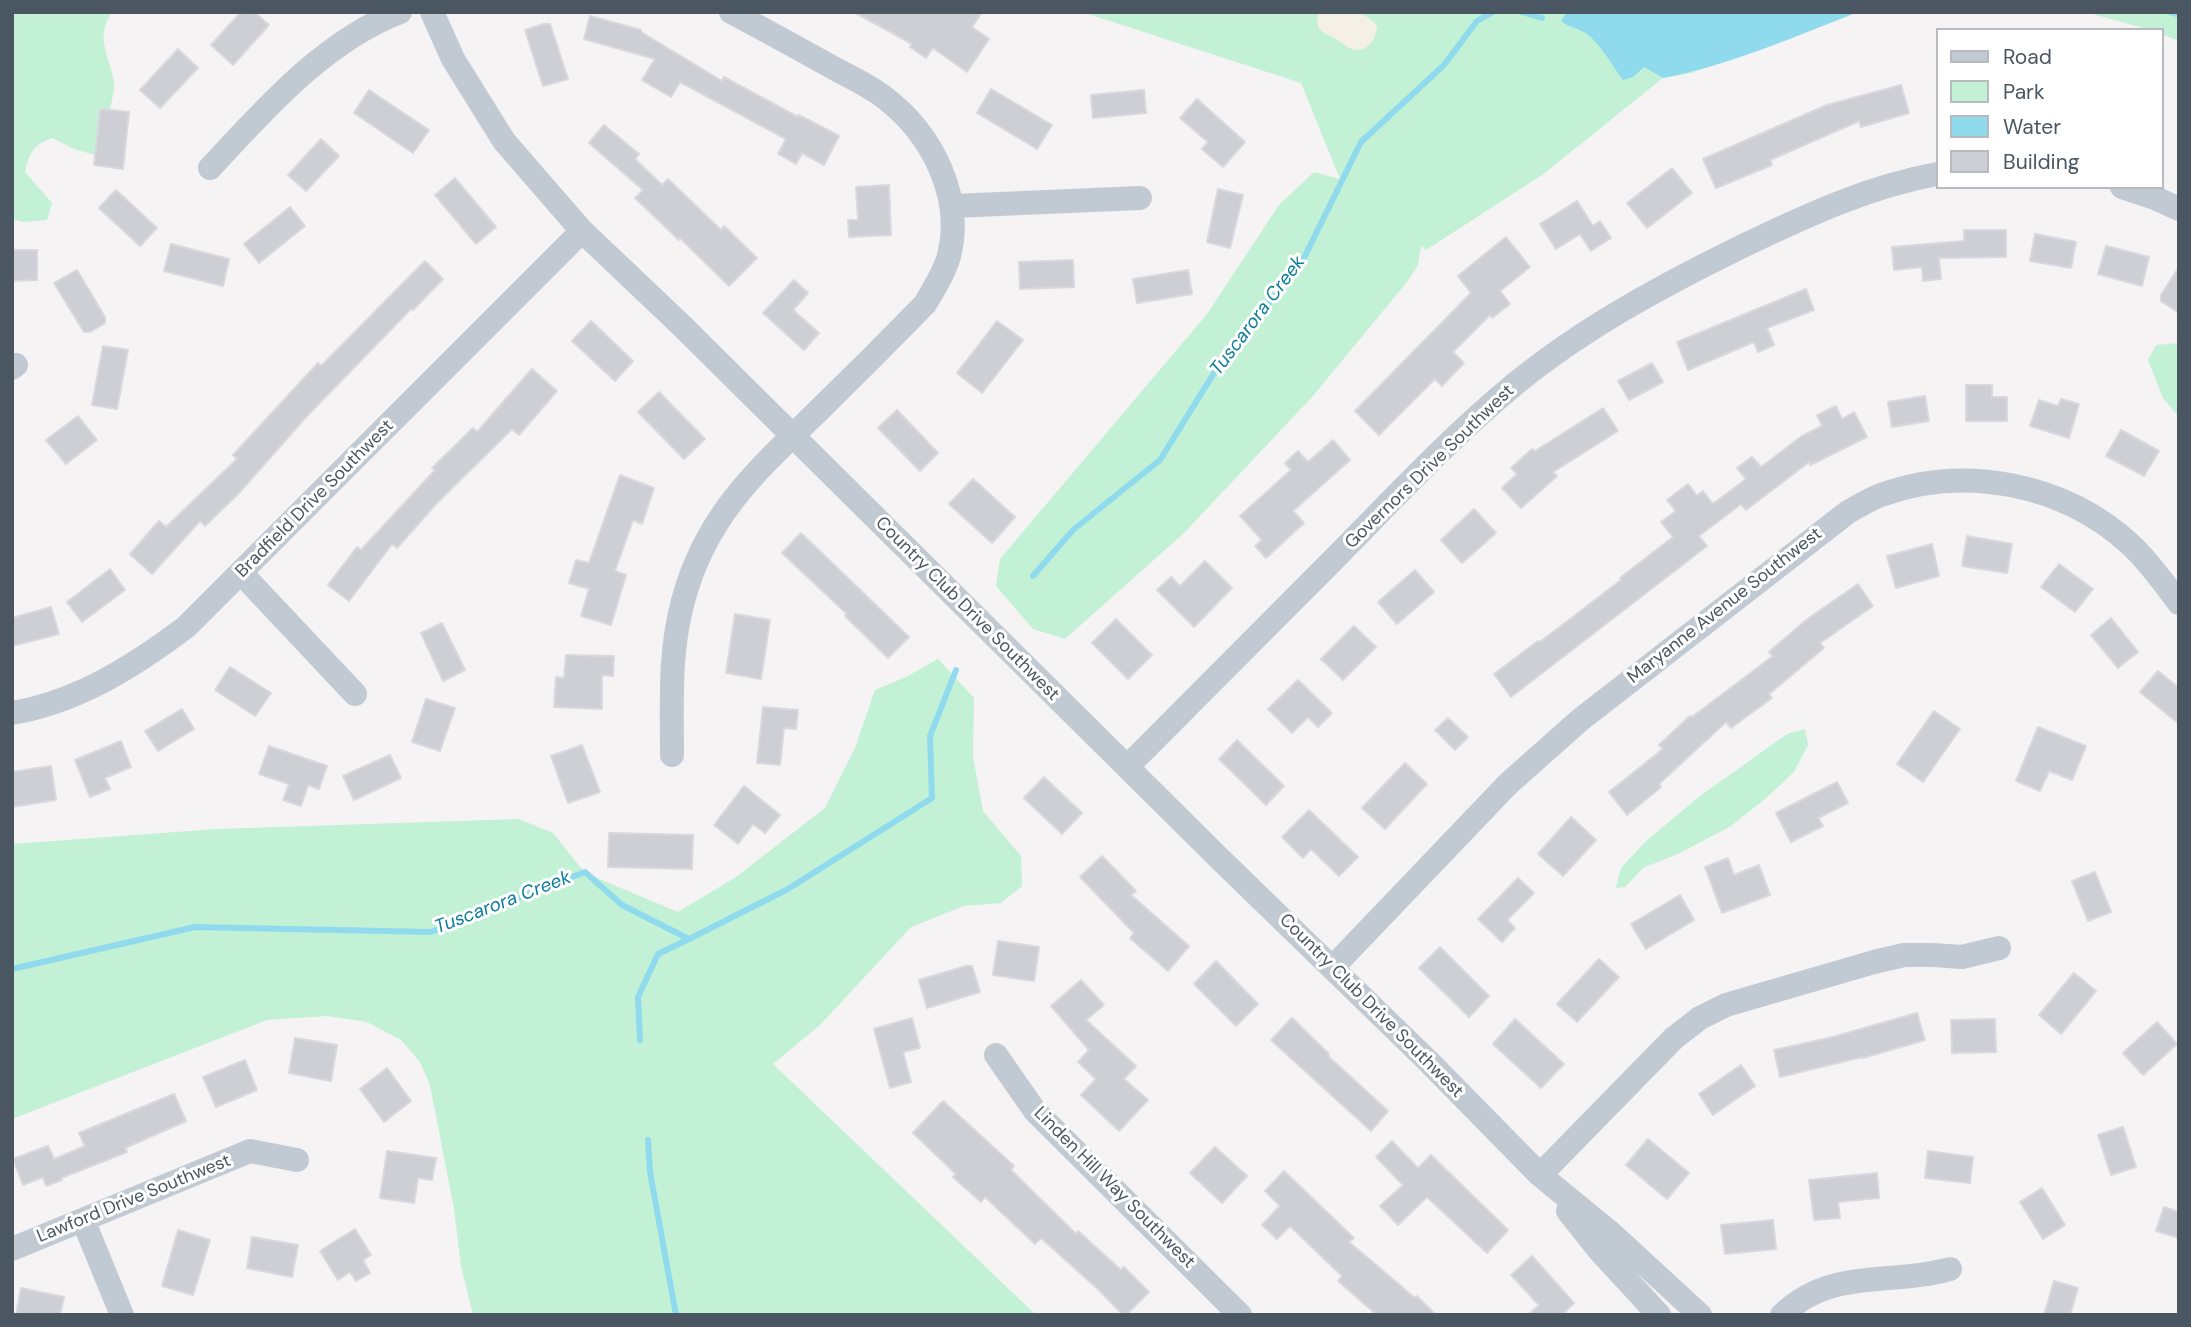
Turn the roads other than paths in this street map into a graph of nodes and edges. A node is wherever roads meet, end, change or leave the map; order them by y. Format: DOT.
graph roads {
  1 [pos="400,12"];
  2 [pos="432,12"];
  3 [pos="731,12"];
  4 [pos="209,168"];
  5 [pos="1936,174"];
  6 [pos="2128,189"];
  7 [pos="1140,198"];
  8 [pos="953,206"];
  9 [pos="2179,209"];
  10 [pos="582,231"];
  11 [pos="791,436"];
  12 [pos="242,574"];
  13 [pos="2179,603"];
  14 [pos="355,694"];
  15 [pos="12,713"];
  16 [pos="672,754"];
  17 [pos="1127,767"];
  18 [pos="1998,948"];
  19 [pos="1333,967"];
  20 [pos="996,1055"];
  21 [pos="297,1160"];
  22 [pos="1540,1175"];
  23 [pos="83,1220"];
  24 [pos="12,1249"];
  25 [pos="1950,1269"];
  26 [pos="122,1315"];
  27 [pos="1240,1315"];
  28 [pos="1659,1315"];
  29 [pos="1700,1315"];
  30 [pos="1782,1315"];
  1 -- 4 [label="street"];
  2 -- 10 [label="street, Country Club Drive Southwest"];
  3 -- 8 [label="street"];
  5 -- 17 [label="street, Governors Drive Southwest"];
  6 -- 9 [label="street"];
  7 -- 8 [label="street"];
  8 -- 11 [label="street"];
  10 -- 11 [label="street, Country Club Drive Southwest"];
  10 -- 12 [label="street, Bradfield Drive Southwest"];
  11 -- 16 [label="street"];
  11 -- 17 [label="street, Country Club Drive Southwest"];
  12 -- 14 [label="street"];
  12 -- 15 [label="street, Bradfield Drive Southwest"];
  13 -- 19 [label="street, Maryanne Avenue Southwest"];
  17 -- 19 [label="street, Country Club Drive Southwest"];
  18 -- 22 [label="street"];
  19 -- 22 [label="street, Country Club Drive Southwest"];
  20 -- 27 [label="street, Linden Hill Way Southwest"];
  21 -- 23 [label="street, Lawford Drive Southwest"];
  22 -- 28 [label="street, Country Club Drive Southwest"];
  22 -- 29 [label="street, Country Club Drive Southwest"];
  23 -- 24 [label="street, Lawford Drive Southwest"];
  23 -- 26 [label="street"];
  25 -- 30 [label="street"];
}
